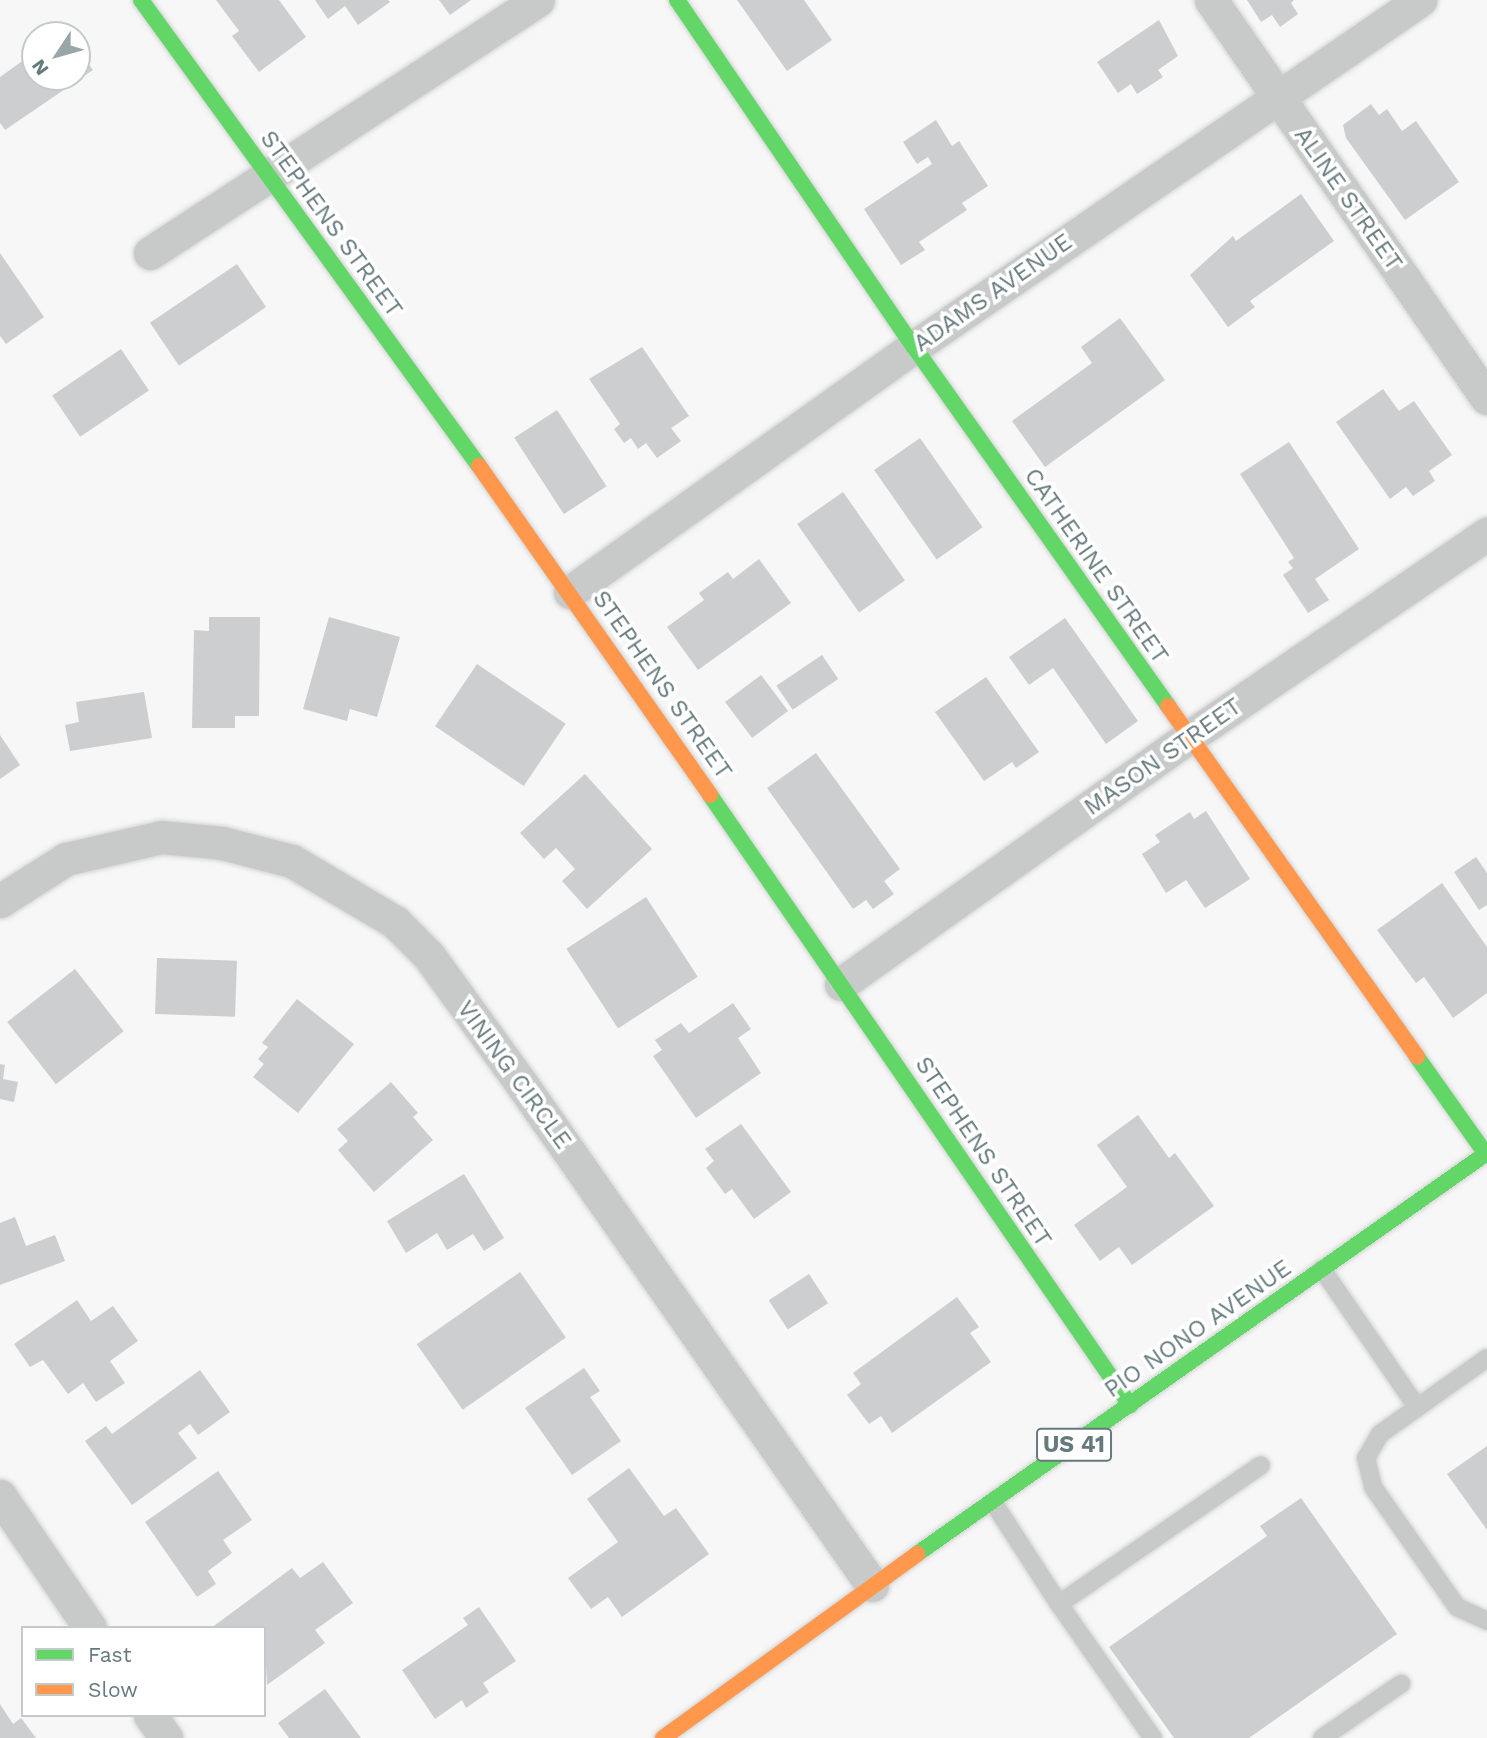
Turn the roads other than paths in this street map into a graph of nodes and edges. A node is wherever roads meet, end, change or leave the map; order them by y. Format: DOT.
graph roads {
  1 [pos="142,0"];
  2 [pos="538,0"];
  3 [pos="677,0"];
  4 [pos="1211,0"];
  5 [pos="1420,0"];
  6 [pos="1277,98"];
  7 [pos="267,175"];
  8 [pos="150,253"];
  9 [pos="914,347"];
  10 [pos="1487,398"];
  11 [pos="1487,534"];
  12 [pos="570,592"];
  13 [pos="1189,737"];
  14 [pos="0,901"];
  15 [pos="841,985"];
  16 [pos="1487,1153"];
  17 [pos="1322,1269"];
  18 [pos="1487,1358"];
  19 [pos="1130,1405"];
  20 [pos="1417,1407"];
  21 [pos="1261,1465"];
  22 [pos="0,1496"];
  23 [pos="993,1503"];
  24 [pos="872,1585"];
  25 [pos="1059,1604"];
  26 [pos="1487,1621"];
  27 [pos="89,1626"];
  28 [pos="1401,1684"];
  29 [pos="151,1717"];
  30 [pos="166,1738"];
  31 [pos="663,1738"];
  32 [pos="1153,1738"];
  33 [pos="1322,1738"];
  1 -- 7 [label="street, STEPHENS STREET"];
  2 -- 7 [label="street"];
  3 -- 9 [label="street, CATHERINE STREET"];
  4 -- 6 [label="street, ALINE STREET"];
  5 -- 6 [label="street, ADAMS AVENUE"];
  6 -- 9 [label="street, ADAMS AVENUE"];
  6 -- 10 [label="street, ALINE STREET"];
  7 -- 8 [label="street"];
  7 -- 12 [label="street, STEPHENS STREET"];
  9 -- 12 [label="street, ADAMS AVENUE"];
  9 -- 13 [label="street, CATHERINE STREET"];
  11 -- 13 [label="street, MASON STREET"];
  12 -- 15 [label="street, STEPHENS STREET"];
  13 -- 15 [label="street, MASON STREET"];
  13 -- 16 [label="street, CATHERINE STREET"];
  14 -- 24 [label="street, VINING CIRCLE"];
  15 -- 19 [label="street, STEPHENS STREET"];
  16 -- 17 [label="street, PIO NONO AVENUE / US 41"];
  17 -- 19 [label="street, PIO NONO AVENUE / US 41"];
  17 -- 20 [label="lane"];
  18 -- 20 [label="lane"];
  19 -- 23 [label="street, PIO NONO AVENUE / US 41"];
  20 -- 26 [label="lane"];
  21 -- 25 [label="lane"];
  22 -- 27 [label="street"];
  23 -- 24 [label="street, PIO NONO AVENUE / US 41"];
  23 -- 25 [label="lane"];
  24 -- 31 [label="street, PIO NONO AVENUE / US 41"];
  25 -- 32 [label="lane"];
  28 -- 33 [label="lane"];
  29 -- 30 [label="street"];
}
